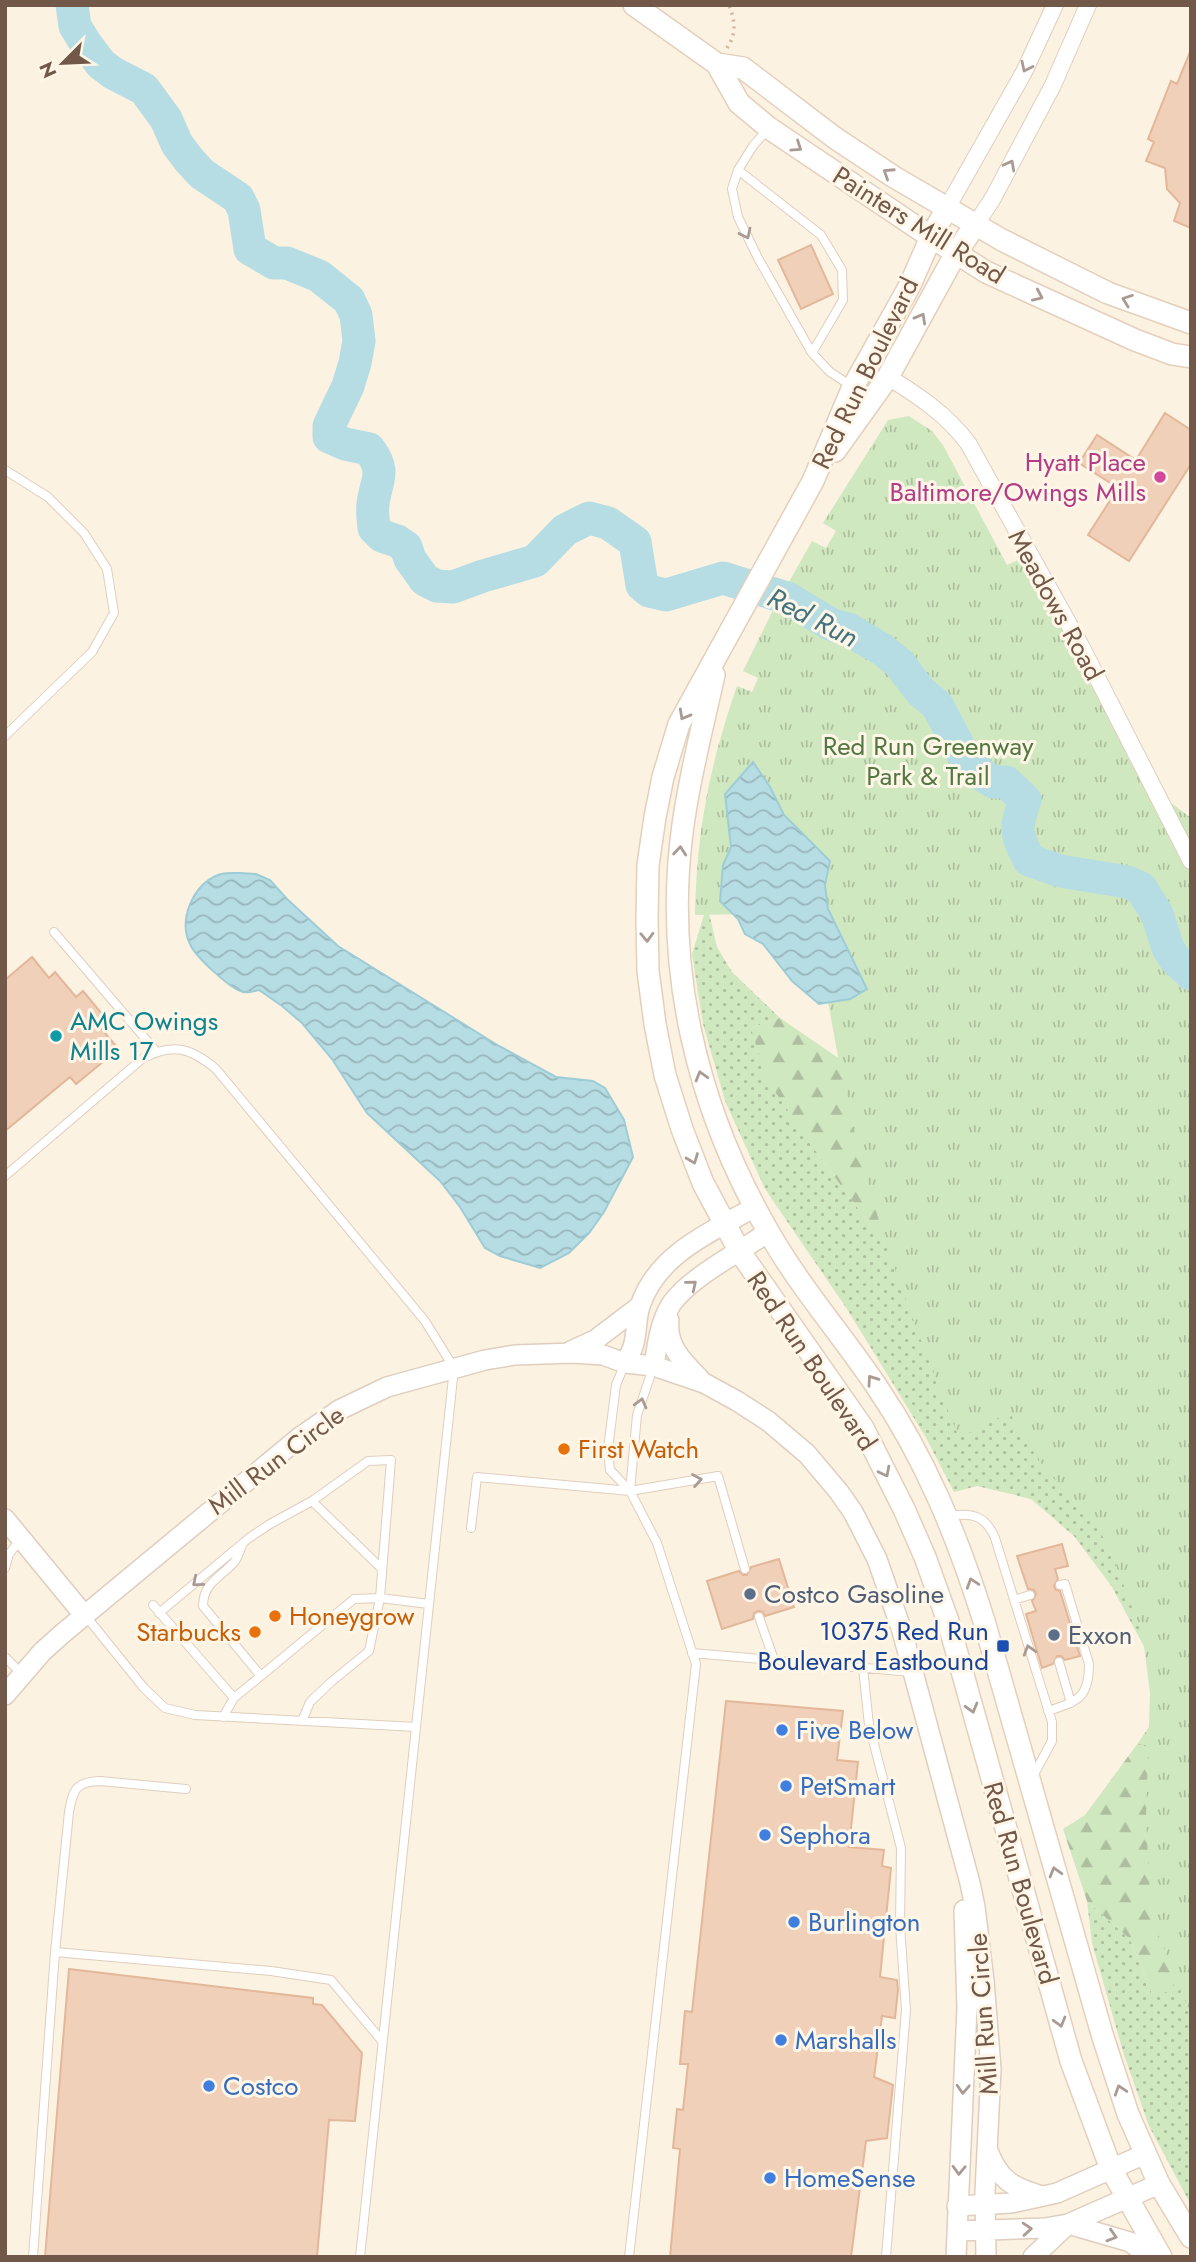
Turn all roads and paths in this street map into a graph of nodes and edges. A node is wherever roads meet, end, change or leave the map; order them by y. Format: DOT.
graph roads {
  1 [pos="635,5"];
  2 [pos="729,5"];
  3 [pos="1055,5"];
  4 [pos="1088,5"];
  5 [pos="717,64"];
  6 [pos="769,128"];
  7 [pos="738,170"];
  8 [pos="947,208"];
  9 [pos="976,225"];
  10 [pos="931,237"];
  11 [pos="956,253"];
  12 [pos="1191,323"];
  13 [pos="812,353"];
  14 [pos="1191,357"];
  15 [pos="888,377"];
  16 [pos="853,387"];
  17 [pos="875,398"];
  18 [pos="5,471"];
  19 [pos="813,481"];
  20 [pos="718,656"];
  21 [pos="5,736"];
  22 [pos="1191,861"];
  23 [pos="54,932"];
  24 [pos="156,1051"];
  25 [pos="5,1176"];
  26 [pos="755,1207"];
  27 [pos="725,1224"];
  28 [pos="768,1233"];
  29 [pos="740,1252"];
  30 [pos="672,1304"];
  31 [pos="640,1306"];
  32 [pos="563,1353"];
  33 [pos="625,1363"];
  34 [pos="654,1366"];
  35 [pos="454,1368"];
  36 [pos="704,1383"];
  37 [pos="630,1491"];
  38 [pos="312,1501"];
  39 [pos="947,1517"];
  40 [pos="5,1519"];
  41 [pos="471,1528"];
  42 [pos="22,1538"];
  43 [pos="243,1543"];
  44 [pos="5,1568"];
  45 [pos="382,1569"];
  46 [pos="745,1569"];
  47 [pos="1060,1586"];
  48 [pos="1030,1595"];
  49 [pos="380,1598"];
  50 [pos="1014,1600"];
  51 [pos="429,1604"];
  52 [pos="153,1605"];
  53 [pos="159,1613"];
  54 [pos="84,1615"];
  55 [pos="759,1618"];
  56 [pos="692,1653"];
  57 [pos="5,1657"];
  58 [pos="774,1660"];
  59 [pos="1059,1662"];
  60 [pos="863,1668"];
  61 [pos="913,1672"];
  62 [pos="23,1675"];
  63 [pos="260,1675"];
  64 [pos="5,1695"];
  65 [pos="234,1698"];
  66 [pos="1071,1703"];
  67 [pos="1048,1711"];
  68 [pos="223,1717"];
  69 [pos="302,1721"];
  70 [pos="416,1727"];
  71 [pos="1030,1782"];
  72 [pos="186,1789"];
  73 [pos="954,1826"];
  74 [pos="55,1952"];
  75 [pos="382,2041"];
  76 [pos="987,2148"];
  77 [pos="1145,2154"];
  78 [pos="1111,2169"];
  79 [pos="1159,2184"];
  80 [pos="1043,2197"];
  81 [pos="1128,2199"];
  82 [pos="957,2206"];
  83 [pos="986,2206"];
  84 [pos="1068,2224"];
  85 [pos="957,2231"];
  86 [pos="986,2231"];
  87 [pos="1191,2237"];
  88 [pos="33,2257"];
  89 [pos="360,2257"];
  90 [pos="629,2257"];
  91 [pos="886,2257"];
  92 [pos="956,2257"];
  93 [pos="986,2257"];
  94 [pos="1033,2257"];
  95 [pos="1151,2257"];
  96 [pos="1161,2257"];
  1 -- 5 [label="main road, Painters Mill Road"];
  2 -- 5 [label="path"];
  3 -- 8 [label="street, Red Run Boulevard, one-way"];
  9 -- 4 [label="street, Red Run Boulevard, one-way"];
  5 -- 6 [label="main road, Painters Mill Road"];
  8 -- 5 [label="main road, Painters Mill Road, one-way"];
  6 -- 7 [label="lane"];
  6 -- 10 [label="main road, Painters Mill Road, one-way"];
  7 -- 13 [label="lane, one-way"];
  7 -- 13 [label="lane"];
  8 -- 9 [label="main road, Painters Mill Road"];
  8 -- 10 [label="main road, Red Run Boulevard"];
  9 -- 11 [label="main road, Red Run Boulevard"];
  12 -- 9 [label="main road, Painters Mill Road, one-way"];
  10 -- 11 [label="main road, Painters Mill Road"];
  10 -- 16 [label="main road, Red Run Boulevard"];
  11 -- 14 [label="main road, Painters Mill Road, one-way"];
  15 -- 11 [label="main road, Red Run Boulevard, one-way"];
  13 -- 16 [label="lane"];
  15 -- 17 [label="main road, Red Run Boulevard"];
  15 -- 22 [label="street, Meadows Road"];
  16 -- 17 [label="lane"];
  16 -- 19 [label="main road, Red Run Boulevard"];
  17 -- 19 [label="main road, Red Run Boulevard"];
  18 -- 21 [label="lane"];
  19 -- 20 [label="main road, Red Run Boulevard"];
  26 -- 20 [label="main road, Red Run Boulevard, one-way"];
  20 -- 27 [label="main road, Red Run Boulevard, one-way"];
  23 -- 24 [label="lane"];
  24 -- 25 [label="lane"];
  24 -- 35 [label="lane"];
  26 -- 27 [label="street"];
  26 -- 28 [label="main road, Red Run Boulevard"];
  27 -- 29 [label="main road, Red Run Boulevard"];
  27 -- 31 [label="street"];
  28 -- 29 [label="street"];
  39 -- 28 [label="main road, Red Run Boulevard, one-way"];
  30 -- 29 [label="street, one-way"];
  29 -- 78 [label="main road, Red Run Boulevard, one-way"];
  30 -- 34 [label="street"];
  30 -- 36 [label="street"];
  31 -- 32 [label="street"];
  31 -- 33 [label="street"];
  32 -- 33 [label="street, Mill Run Circle"];
  32 -- 35 [label="street, Mill Run Circle"];
  33 -- 34 [label="street, Mill Run Circle"];
  33 -- 37 [label="lane"];
  34 -- 36 [label="street, Mill Run Circle"];
  37 -- 34 [label="lane, one-way"];
  35 -- 51 [label="lane"];
  35 -- 54 [label="street, Mill Run Circle"];
  36 -- 61 [label="street, Mill Run Circle"];
  37 -- 41 [label="lane"];
  37 -- 46 [label="lane, one-way"];
  37 -- 56 [label="lane"];
  38 -- 43 [label="lane"];
  38 -- 45 [label="lane"];
  38 -- 45 [label="lane"];
  39 -- 50 [label="lane"];
  71 -- 39 [label="main road, Red Run Boulevard, one-way"];
  40 -- 42 [label="street"];
  42 -- 44 [label="lane"];
  42 -- 54 [label="street"];
  43 -- 53 [label="lane, one-way"];
  43 -- 63 [label="lane"];
  45 -- 49 [label="lane"];
  47 -- 66 [label="lane"];
  48 -- 50 [label="lane"];
  49 -- 51 [label="lane"];
  49 -- 63 [label="lane"];
  49 -- 69 [label="lane"];
  67 -- 50 [label="lane, one-way"];
  51 -- 70 [label="lane"];
  52 -- 53 [label="lane"];
  53 -- 65 [label="lane"];
  54 -- 62 [label="street, Mill Run Circle"];
  54 -- 68 [label="lane"];
  55 -- 58 [label="lane"];
  56 -- 58 [label="lane"];
  56 -- 90 [label="lane"];
  57 -- 62 [label="lane"];
  58 -- 60 [label="lane"];
  59 -- 66 [label="lane"];
  60 -- 61 [label="lane"];
  60 -- 91 [label="lane"];
  61 -- 73 [label="street, Mill Run Circle"];
  62 -- 64 [label="street, Mill Run Circle"];
  63 -- 65 [label="lane"];
  65 -- 68 [label="lane"];
  66 -- 67 [label="lane"];
  67 -- 71 [label="lane"];
  68 -- 69 [label="lane"];
  69 -- 70 [label="lane"];
  70 -- 75 [label="lane"];
  77 -- 71 [label="main road, Red Run Boulevard, one-way"];
  72 -- 74 [label="lane"];
  73 -- 76 [label="street, Mill Run Circle"];
  73 -- 82 [label="street, Mill Run Circle, one-way"];
  74 -- 75 [label="lane"];
  74 -- 88 [label="lane"];
  75 -- 89 [label="lane"];
  76 -- 80 [label="street"];
  76 -- 83 [label="street, Mill Run Circle"];
  77 -- 78 [label="street"];
  77 -- 79 [label="main road, Red Run Boulevard"];
  78 -- 80 [label="street"];
  78 -- 81 [label="main road, Red Run Boulevard"];
  79 -- 81 [label="street"];
  79 -- 87 [label="main road, Red Run Boulevard"];
  80 -- 83 [label="street"];
  81 -- 84 [label="street"];
  81 -- 96 [label="main road, Red Run Boulevard"];
  82 -- 83 [label="street"];
  82 -- 85 [label="street, Mill Run Circle"];
  83 -- 86 [label="street, Mill Run Circle"];
  86 -- 84 [label="street, one-way"];
  84 -- 94 [label="street"];
  84 -- 95 [label="street, one-way"];
  85 -- 86 [label="street"];
  85 -- 92 [label="street, Mill Run Circle"];
  86 -- 93 [label="street, Mill Run Circle"];
}
